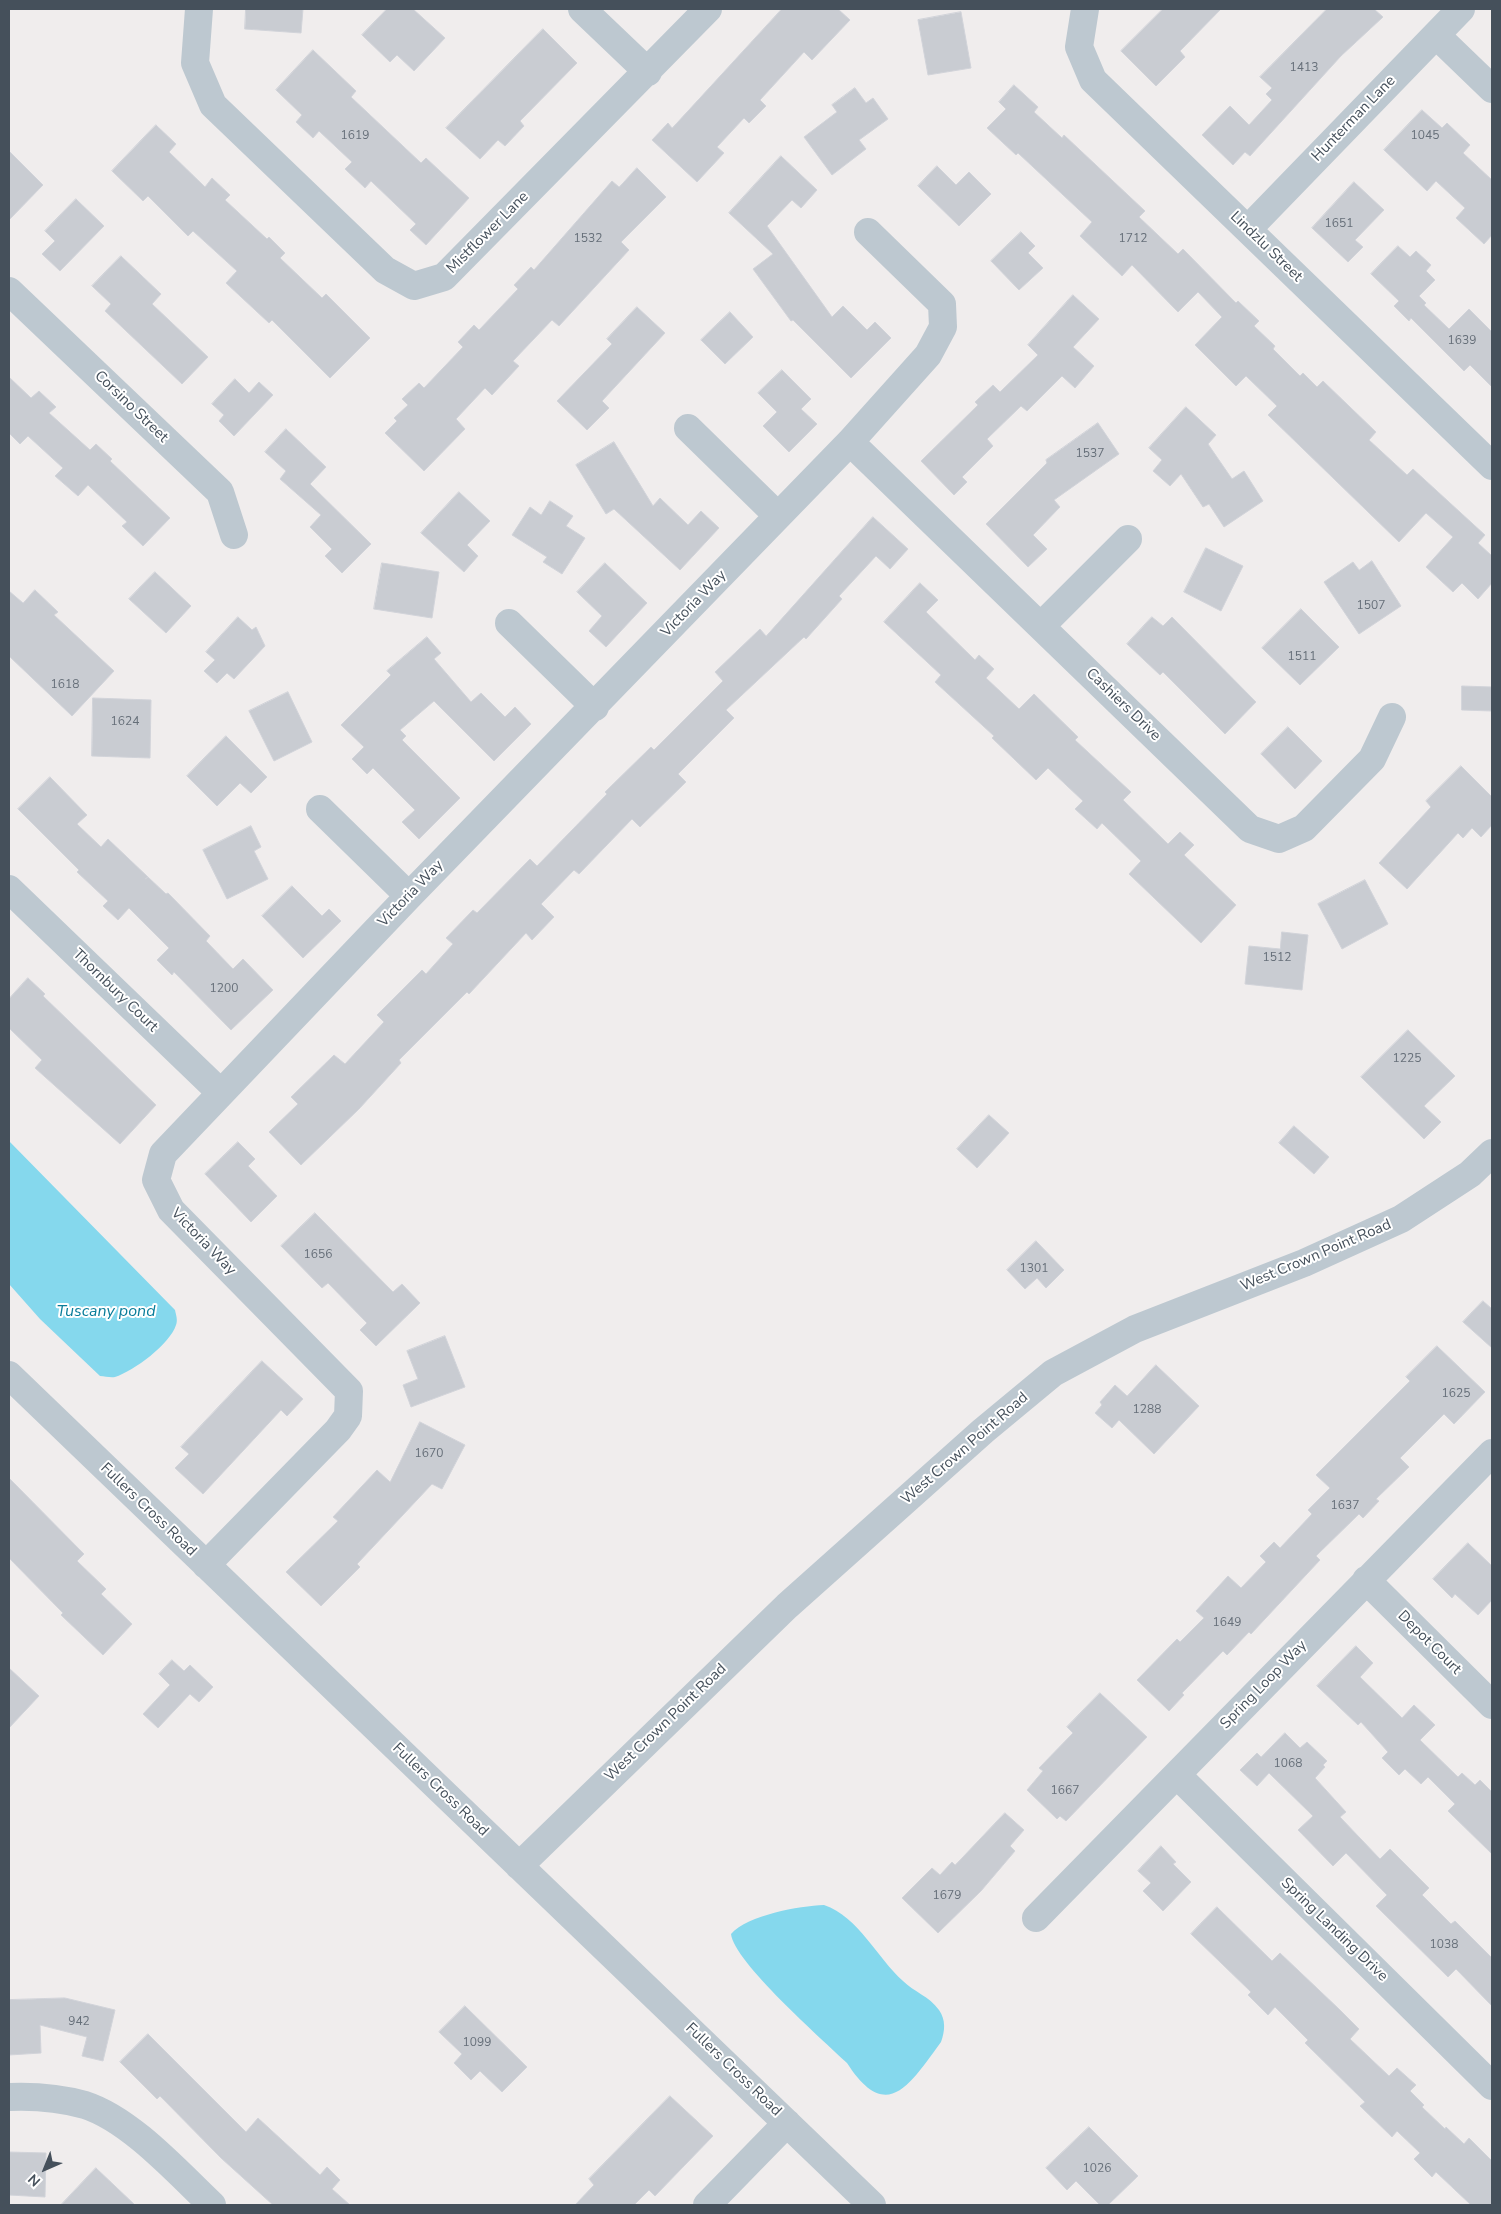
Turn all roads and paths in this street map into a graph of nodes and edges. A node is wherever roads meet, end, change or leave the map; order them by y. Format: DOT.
graph roads {
  1 [pos="199,9"];
  2 [pos="582,9"];
  3 [pos="708,9"];
  4 [pos="1086,9"];
  5 [pos="1461,9"];
  6 [pos="1436,35"];
  7 [pos="648,72"];
  8 [pos="1492,89"];
  9 [pos="1248,230"];
  10 [pos="868,232"];
  11 [pos="9,291"];
  12 [pos="688,428"];
  13 [pos="850,442"];
  14 [pos="1492,466"];
  15 [pos="778,516"];
  16 [pos="234,535"];
  17 [pos="1128,539"];
  18 [pos="509,623"];
  19 [pos="1041,626"];
  20 [pos="595,706"];
  21 [pos="1392,717"];
  22 [pos="320,809"];
  23 [pos="9,888"];
  24 [pos="409,896"];
  25 [pos="222,1093"];
  26 [pos="1492,1154"];
  27 [pos="9,1375"];
  28 [pos="1492,1453"];
  29 [pos="206,1565"];
  30 [pos="1366,1580"];
  31 [pos="1492,1705"];
  32 [pos="1176,1775"];
  33 [pos="519,1866"];
  34 [pos="1036,1918"];
  35 [pos="1492,2086"];
  36 [pos="9,2097"];
  37 [pos="787,2123"];
  38 [pos="212,2205"];
  39 [pos="708,2205"];
  40 [pos="872,2205"];
  1 -- 7 [label="street, Mistflower Lane"];
  2 -- 7 [label="street"];
  3 -- 7 [label="street, Mistflower Lane"];
  4 -- 9 [label="street, Lindzlu Street"];
  5 -- 6 [label="street, Hunterman Lane"];
  6 -- 8 [label="street"];
  6 -- 9 [label="street, Hunterman Lane"];
  9 -- 14 [label="street, Lindzlu Street"];
  10 -- 13 [label="street, Victoria Way"];
  11 -- 16 [label="street, Corsino Street"];
  12 -- 15 [label="street"];
  13 -- 15 [label="street, Victoria Way"];
  13 -- 19 [label="street, Cashiers Drive"];
  15 -- 20 [label="street, Victoria Way"];
  17 -- 19 [label="street"];
  18 -- 20 [label="street"];
  19 -- 21 [label="street, Cashiers Drive"];
  20 -- 24 [label="street, Victoria Way"];
  22 -- 24 [label="street"];
  23 -- 25 [label="street, Thornbury Court"];
  24 -- 25 [label="street, Victoria Way"];
  25 -- 29 [label="street, Victoria Way"];
  26 -- 33 [label="street, West Crown Point Road"];
  27 -- 29 [label="street, Fullers Cross Road"];
  28 -- 30 [label="street, Spring Loop Way"];
  29 -- 33 [label="street, Fullers Cross Road"];
  30 -- 31 [label="street, Depot Court"];
  30 -- 32 [label="street, Spring Loop Way"];
  32 -- 34 [label="street, Spring Loop Way"];
  32 -- 35 [label="street, Spring Landing Drive"];
  33 -- 37 [label="street, Fullers Cross Road"];
  36 -- 38 [label="street"];
  37 -- 39 [label="street"];
  37 -- 40 [label="street, Fullers Cross Road"];
}
